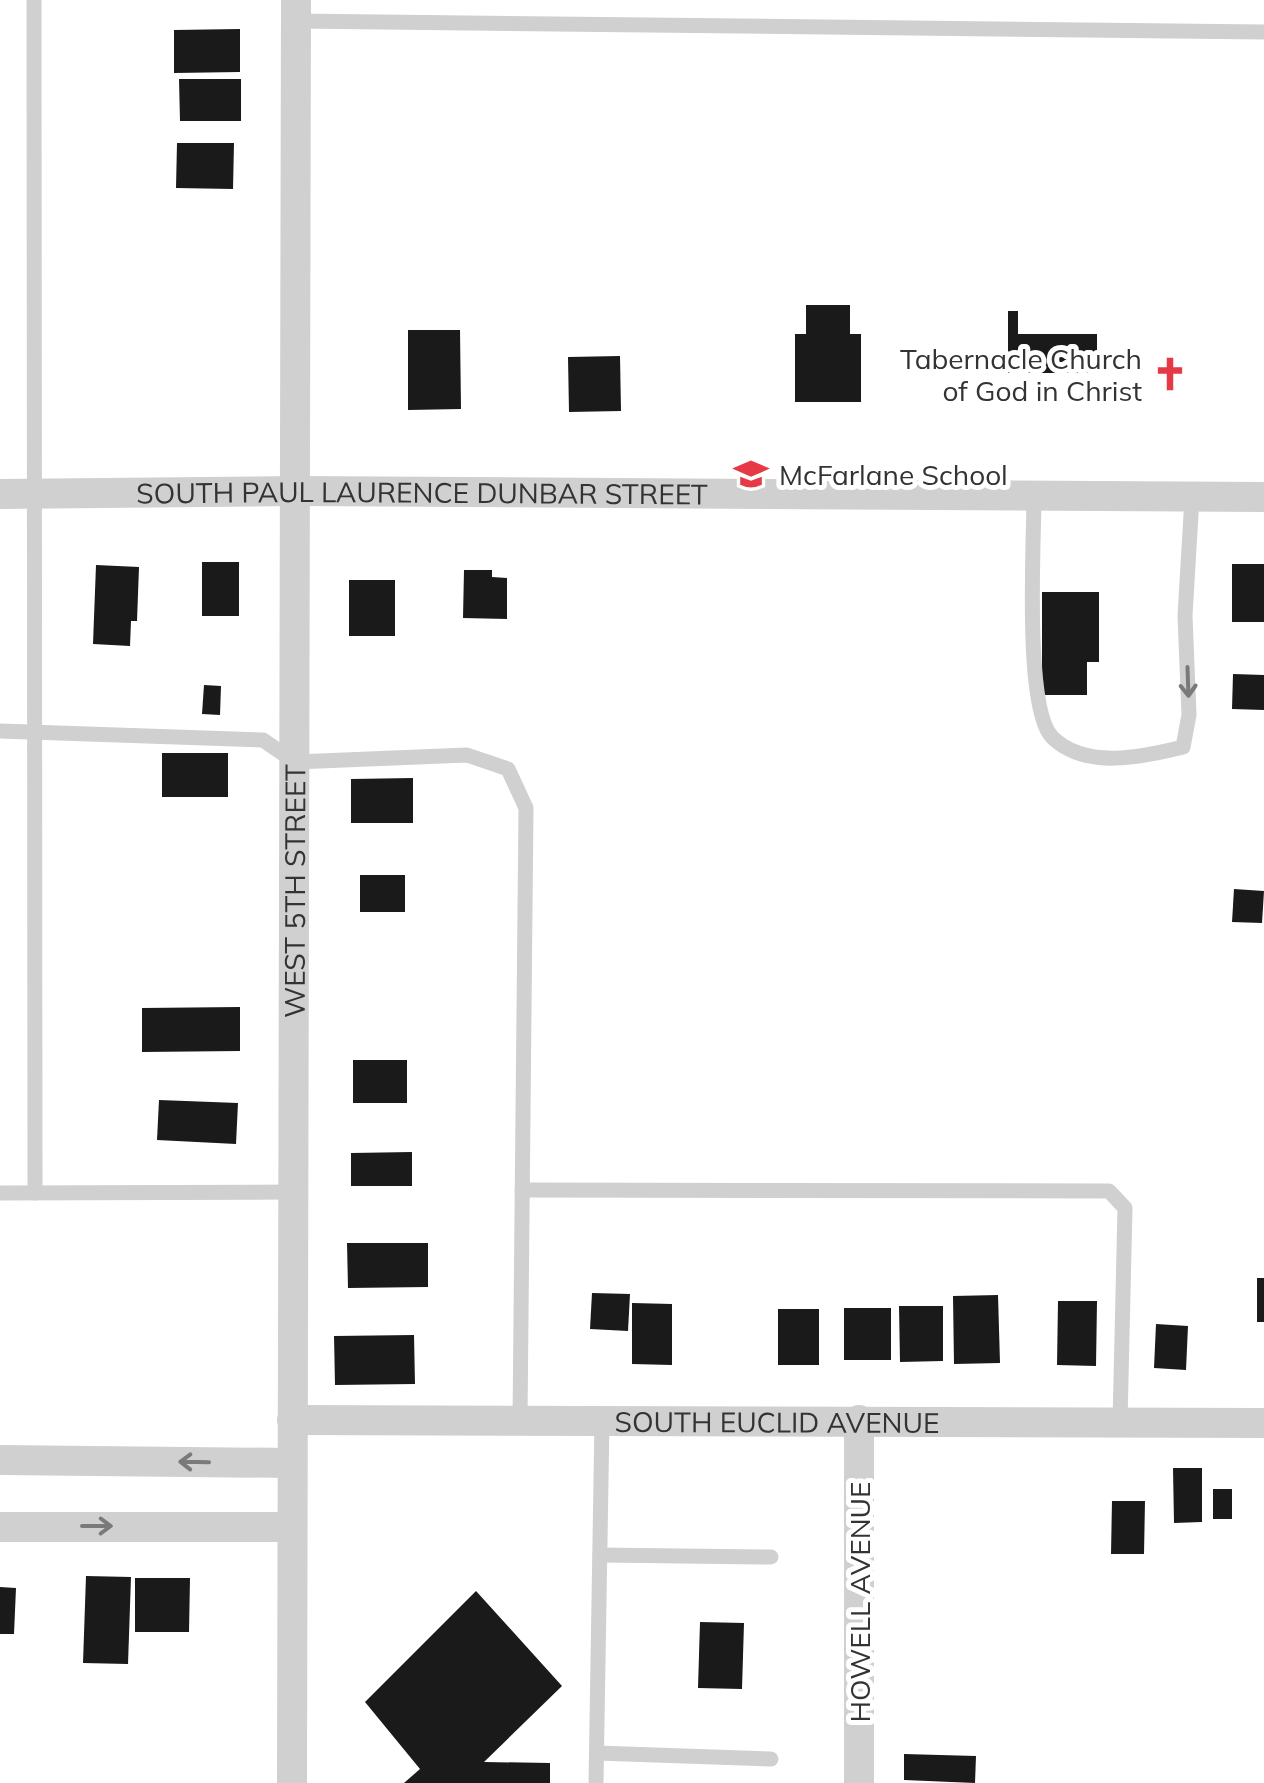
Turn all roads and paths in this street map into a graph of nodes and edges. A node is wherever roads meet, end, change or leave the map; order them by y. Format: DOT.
graph roads {
  1 [pos="34,0"];
  2 [pos="296,10"];
  3 [pos="1264,32"];
  4 [pos="296,492"];
  5 [pos="0,494"];
  6 [pos="37,494"];
  7 [pos="1034,496"];
  8 [pos="1192,496"];
  9 [pos="1264,497"];
  10 [pos="36,730"];
  11 [pos="0,732"];
  12 [pos="295,762"];
  13 [pos="522,1190"];
  14 [pos="293,1192"];
  15 [pos="0,1193"];
  16 [pos="36,1193"];
  17 [pos="292,1420"];
  18 [pos="520,1420"];
  19 [pos="602,1420"];
  20 [pos="859,1420"];
  21 [pos="1120,1422"];
  22 [pos="1264,1423"];
  23 [pos="0,1460"];
  24 [pos="292,1462"];
  25 [pos="0,1526"];
  26 [pos="290,1527"];
  27 [pos="600,1555"];
  28 [pos="772,1558"];
  29 [pos="596,1753"];
  30 [pos="771,1759"];
  31 [pos="292,1783"];
  32 [pos="596,1783"];
  33 [pos="859,1783"];
  1 -- 6 [label="lane"];
  2 -- 3 [label="lane"];
  2 -- 4 [label="street, WEST 5TH STREET"];
  4 -- 6 [label="street, SOUTH PAUL LAURENCE DUNBAR STREET"];
  4 -- 7 [label="street, SOUTH PAUL LAURENCE DUNBAR STREET"];
  4 -- 12 [label="street, WEST 5TH STREET"];
  5 -- 6 [label="street, SOUTH PAUL LAURENCE DUNBAR STREET"];
  6 -- 10 [label="lane"];
  7 -- 8 [label="street, SOUTH PAUL LAURENCE DUNBAR STREET"];
  8 -- 7 [label="lane, one-way"];
  8 -- 9 [label="street, SOUTH PAUL LAURENCE DUNBAR STREET"];
  10 -- 11 [label="lane"];
  10 -- 12 [label="lane"];
  10 -- 16 [label="lane"];
  12 -- 13 [label="lane"];
  12 -- 14 [label="street, WEST 5TH STREET"];
  13 -- 18 [label="lane"];
  13 -- 21 [label="lane"];
  14 -- 16 [label="lane"];
  14 -- 17 [label="street, WEST 5TH STREET"];
  15 -- 16 [label="lane"];
  17 -- 18 [label="street, SOUTH EUCLID AVENUE"];
  17 -- 24 [label="street, WEST 5TH STREET"];
  18 -- 19 [label="street, SOUTH EUCLID AVENUE"];
  19 -- 20 [label="street, SOUTH EUCLID AVENUE"];
  19 -- 27 [label="lane"];
  20 -- 21 [label="street, SOUTH EUCLID AVENUE"];
  20 -- 33 [label="street, HOWELL AVENUE"];
  21 -- 22 [label="street, SOUTH EUCLID AVENUE"];
  24 -- 23 [label="street, one-way"];
  24 -- 26 [label="street, WEST 5TH STREET"];
  25 -- 26 [label="street, one-way"];
  26 -- 31 [label="street, WEST 5TH STREET"];
  27 -- 28 [label="lane"];
  27 -- 29 [label="lane"];
  29 -- 30 [label="lane"];
  29 -- 32 [label="lane"];
}
